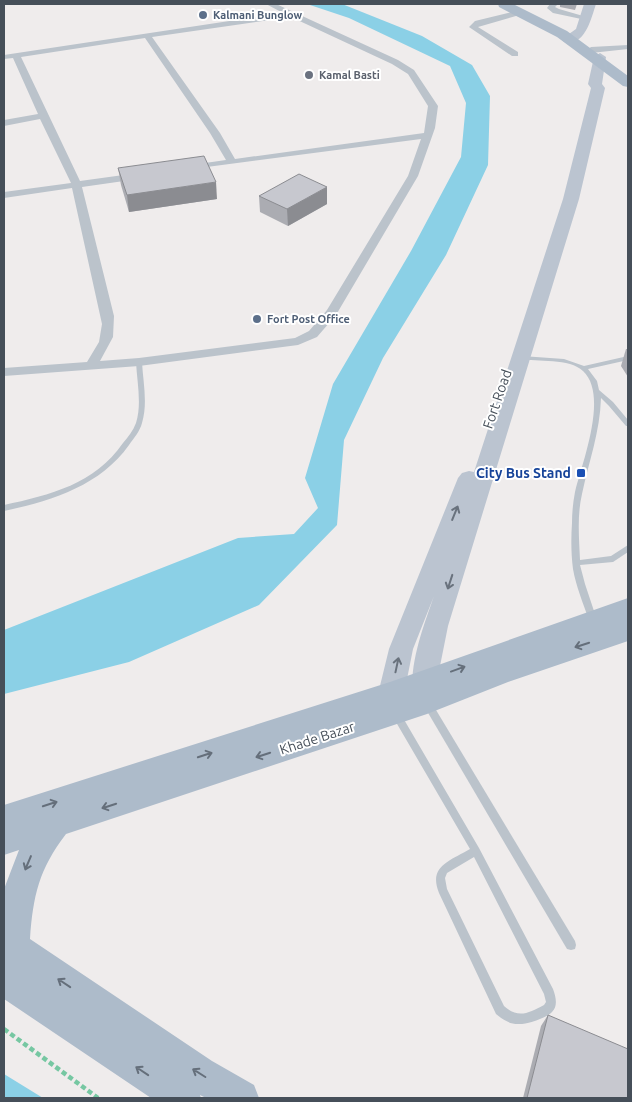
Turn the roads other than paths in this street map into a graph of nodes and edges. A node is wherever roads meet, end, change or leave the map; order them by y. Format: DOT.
graph roads {
  1 [pos="270,4"];
  2 [pos="504,4"];
  3 [pos="554,4"];
  4 [pos="590,4"];
  5 [pos="518,8"];
  6 [pos="292,14"];
  7 [pos="586,18"];
  8 [pos="147,36"];
  9 [pos="571,38"];
  10 [pos="628,47"];
  11 [pos="515,54"];
  12 [pos="16,56"];
  13 [pos="596,56"];
  14 [pos="4,57"];
  15 [pos="628,77"];
  16 [pos="628,83"];
  17 [pos="43,116"];
  18 [pos="4,122"];
  19 [pos="427,135"];
  20 [pos="232,162"];
  21 [pos="173,171"];
  22 [pos="144,175"];
  23 [pos="76,186"];
  24 [pos="4,194"];
  25 [pos="517,358"];
  26 [pos="628,358"];
  27 [pos="139,362"];
  28 [pos="91,365"];
  29 [pos="584,368"];
  30 [pos="4,372"];
  31 [pos="596,391"];
  32 [pos="628,424"];
  33 [pos="4,508"];
  34 [pos="628,548"];
  35 [pos="576,563"];
  36 [pos="628,608"];
  37 [pos="593,620"];
  38 [pos="628,630"];
  39 [pos="426,692"];
  40 [pos="393,703"];
  41 [pos="4,819"];
  42 [pos="56,823"];
  43 [pos="4,840"];
  44 [pos="476,851"];
  45 [pos="571,945"];
  46 [pos="6,956"];
  47 [pos="183,1098"];
  48 [pos="241,1098"];
  1 -- 6 [label="street"];
  2 -- 5 [label="main road"];
  3 -- 7 [label="street"];
  4 -- 7 [label="main road"];
  5 -- 9 [label="main road"];
  5 -- 11 [label="street"];
  6 -- 8 [label="street"];
  6 -- 19 [label="street"];
  7 -- 9 [label="main road"];
  8 -- 12 [label="street"];
  8 -- 20 [label="street"];
  9 -- 13 [label="main road"];
  10 -- 13 [label="street"];
  12 -- 14 [label="street"];
  12 -- 17 [label="street"];
  13 -- 15 [label="main road"];
  13 -- 16 [label="main road"];
  13 -- 25 [label="main road, Fort Road"];
  17 -- 18 [label="street"];
  17 -- 23 [label="street"];
  19 -- 20 [label="street"];
  19 -- 27 [label="street"];
  20 -- 21 [label="street"];
  22 -- 23 [label="street"];
  23 -- 24 [label="street"];
  23 -- 28 [label="street"];
  25 -- 29 [label="lane"];
  25 -- 39 [label="main road, Fort Road, one-way"];
  40 -- 25 [label="main road, Fort Road, one-way"];
  26 -- 29 [label="lane"];
  27 -- 28 [label="street"];
  27 -- 33 [label="lane"];
  28 -- 30 [label="street"];
  29 -- 31 [label="lane"];
  31 -- 32 [label="lane"];
  31 -- 35 [label="lane"];
  34 -- 35 [label="lane"];
  35 -- 37 [label="lane"];
  36 -- 37 [label="main road"];
  39 -- 37 [label="main road, one-way"];
  38 -- 39 [label="main road, Khade Bazar, one-way"];
  39 -- 40 [label="main road, Khade Bazar"];
  39 -- 45 [label="lane"];
  41 -- 40 [label="main road, one-way"];
  40 -- 42 [label="main road, Khade Bazar, one-way"];
  40 -- 44 [label="lane"];
  42 -- 43 [label="main road, Khade Bazar"];
  42 -- 46 [label="main road, one-way"];
  44 -- 44 [label="lane"];
  47 -- 46 [label="main road, one-way"];
  48 -- 46 [label="main road, one-way"];
}
